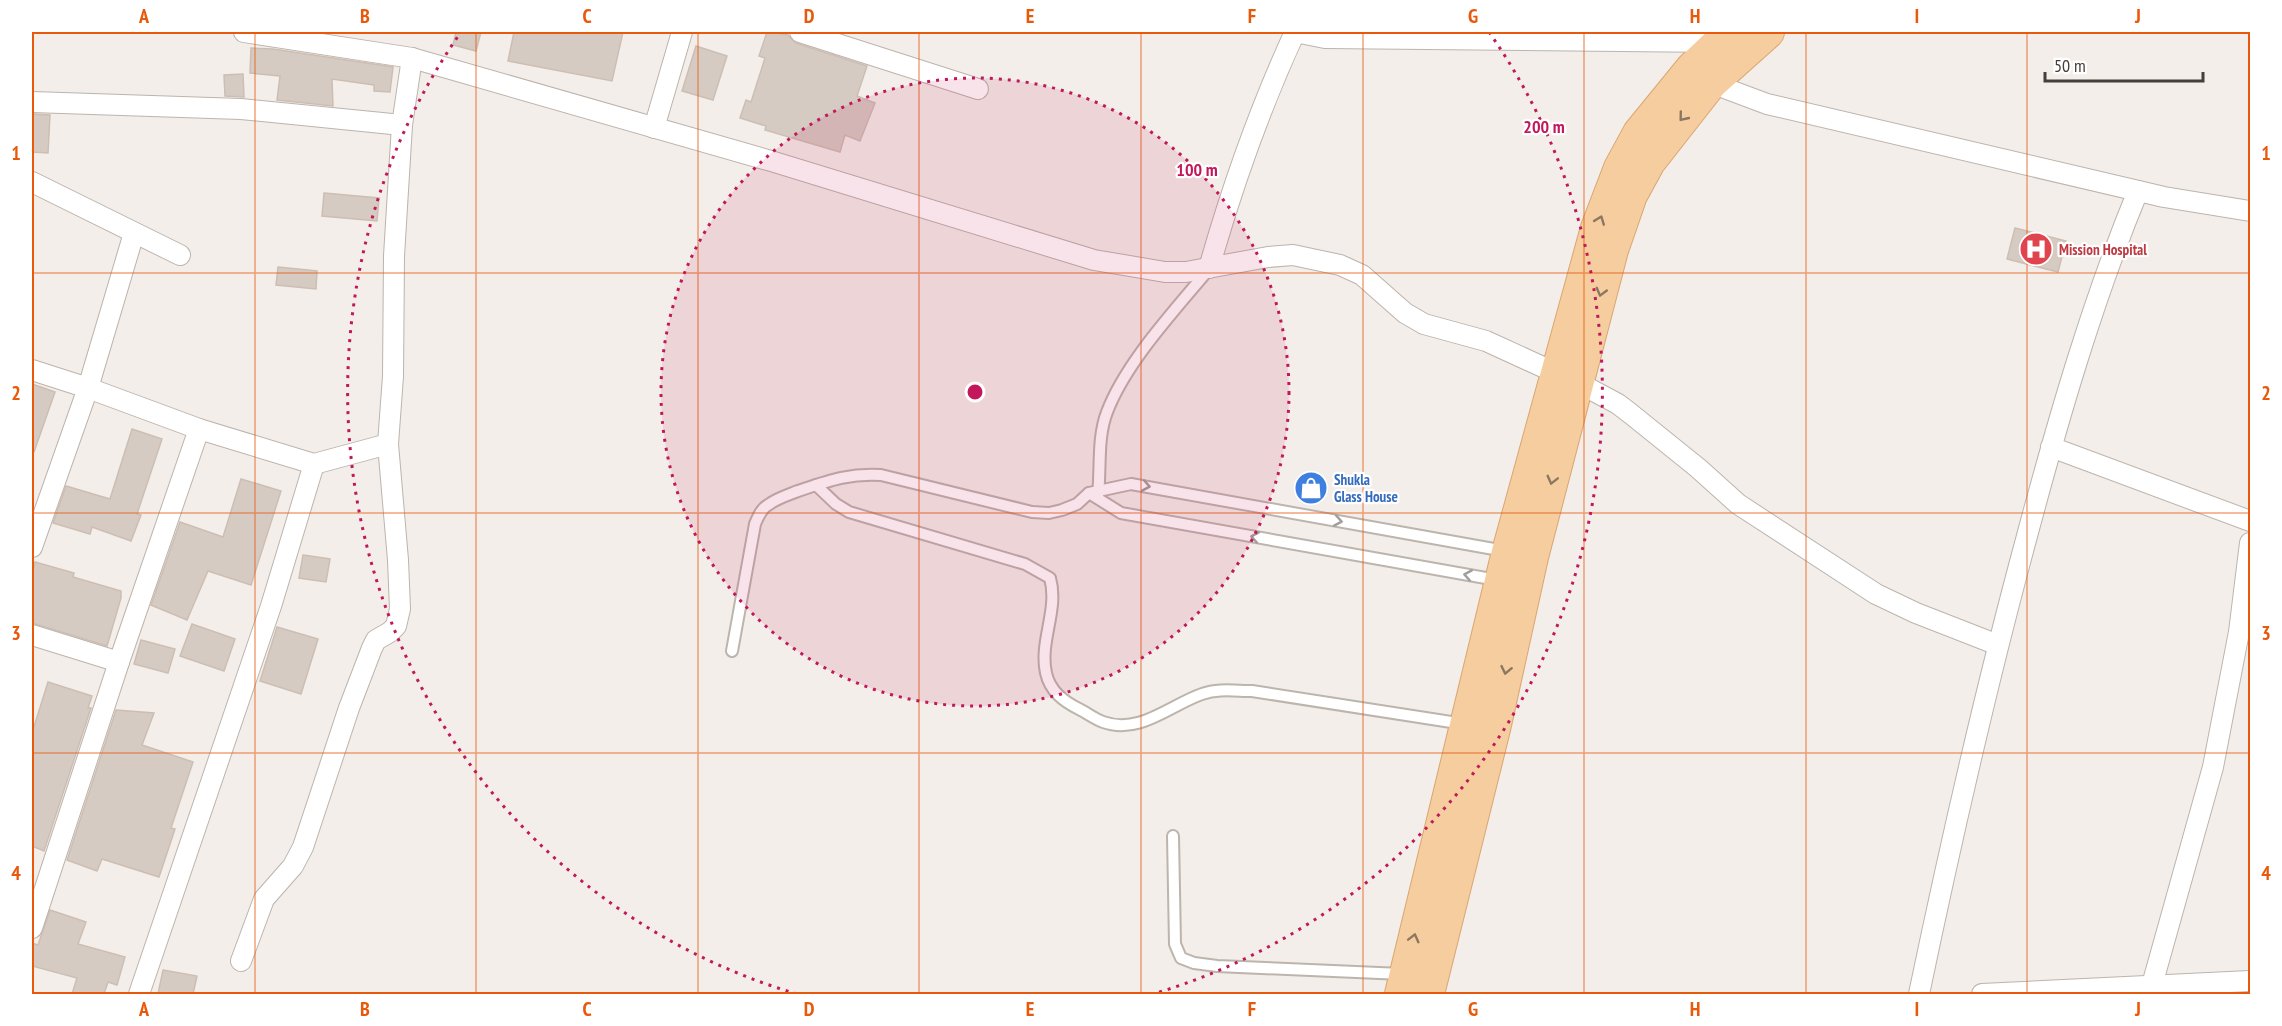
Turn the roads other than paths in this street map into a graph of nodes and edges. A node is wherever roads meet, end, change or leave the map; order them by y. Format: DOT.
graph roads {
  1 [pos="246,32"];
  2 [pos="682,32"];
  3 [pos="800,32"];
  4 [pos="1295,32"];
  5 [pos="1768,32"];
  6 [pos="296,35"];
  7 [pos="355,40"];
  8 [pos="1730,43"];
  9 [pos="412,58"];
  10 [pos="1701,75"];
  11 [pos="978,88"];
  12 [pos="32,102"];
  13 [pos="402,125"];
  14 [pos="654,128"];
  15 [pos="32,182"];
  16 [pos="2138,191"];
  17 [pos="2250,211"];
  18 [pos="134,233"];
  19 [pos="180,255"];
  20 [pos="1209,268"];
  21 [pos="32,370"];
  22 [pos="1566,377"];
  23 [pos="88,388"];
  24 [pos="199,429"];
  25 [pos="388,444"];
  26 [pos="2051,447"];
  27 [pos="314,464"];
  28 [pos="816,485"];
  29 [pos="1095,494"];
  30 [pos="2250,521"];
  31 [pos="32,547"];
  32 [pos="2250,549"];
  33 [pos="1516,569"];
  34 [pos="32,635"];
  35 [pos="1998,645"];
  36 [pos="732,651"];
  37 [pos="119,662"];
  38 [pos="1480,727"];
  39 [pos="1173,836"];
  40 [pos="32,928"];
  41 [pos="241,961"];
  42 [pos="2250,981"];
  43 [pos="1411,988"];
  44 [pos="2152,990"];
  45 [pos="2054,992"];
  46 [pos="139,994"];
  47 [pos="1919,994"];
  48 [pos="1982,994"];
  1 -- 6 [label="street"];
  2 -- 14 [label="street"];
  3 -- 11 [label="street"];
  4 -- 8 [label="street"];
  4 -- 20 [label="street"];
  5 -- 8 [label="main road"];
  6 -- 7 [label="street"];
  7 -- 9 [label="street"];
  8 -- 10 [label="main road"];
  9 -- 13 [label="street"];
  9 -- 14 [label="street"];
  10 -- 16 [label="street"];
  10 -- 22 [label="main road"];
  12 -- 13 [label="street"];
  13 -- 25 [label="street"];
  14 -- 20 [label="street"];
  15 -- 18 [label="street"];
  16 -- 17 [label="street"];
  16 -- 26 [label="street"];
  18 -- 19 [label="street"];
  18 -- 23 [label="street"];
  20 -- 22 [label="street"];
  20 -- 29 [label="lane"];
  21 -- 23 [label="street"];
  22 -- 33 [label="main road"];
  22 -- 35 [label="street"];
  23 -- 24 [label="street"];
  23 -- 31 [label="street"];
  24 -- 27 [label="street"];
  24 -- 37 [label="street"];
  25 -- 27 [label="street"];
  25 -- 41 [label="street"];
  26 -- 30 [label="street"];
  26 -- 35 [label="street"];
  27 -- 46 [label="street"];
  28 -- 29 [label="lane"];
  28 -- 36 [label="lane"];
  28 -- 38 [label="lane"];
  33 -- 29 [label="lane, one-way"];
  29 -- 33 [label="lane, one-way"];
  32 -- 44 [label="street"];
  33 -- 38 [label="main road"];
  34 -- 37 [label="street"];
  35 -- 47 [label="street"];
  37 -- 40 [label="street"];
  38 -- 43 [label="main road"];
  39 -- 43 [label="lane"];
  42 -- 44 [label="street"];
  44 -- 45 [label="street"];
  45 -- 48 [label="street"];
}
